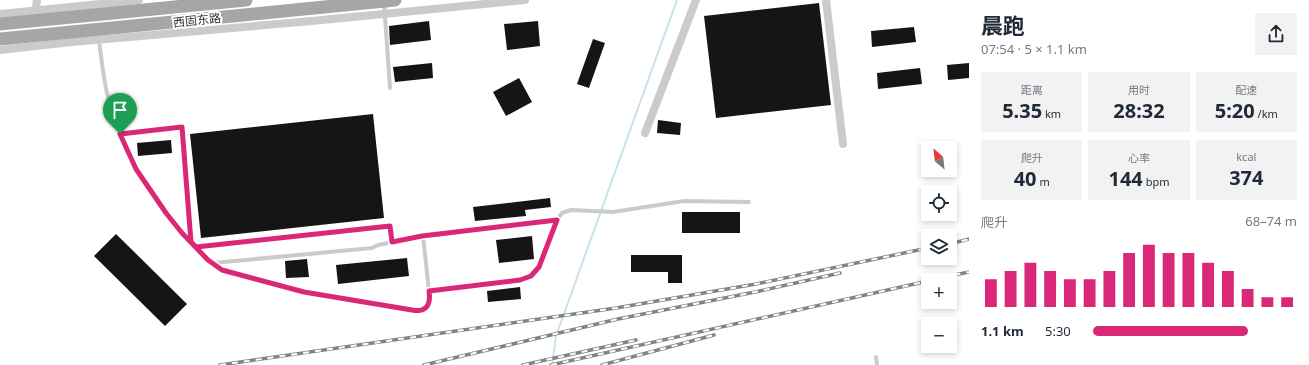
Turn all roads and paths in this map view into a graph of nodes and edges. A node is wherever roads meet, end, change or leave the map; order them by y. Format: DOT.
graph roads {
  1 [pos="37,0"];
  2 [pos="138,0"];
  3 [pos="246,0"];
  4 [pos="525,0"];
  5 [pos="696,0"];
  6 [pos="826,0"];
  7 [pos="388,5"];
  8 [pos="84,7"];
  9 [pos="0,14"];
  10 [pos="35,16"];
  11 [pos="0,24"];
  12 [pos="0,39"];
  13 [pos="99,39"];
  14 [pos="0,50"];
  15 [pos="390,88"];
  16 [pos="120,134"];
  17 [pos="645,134"];
  18 [pos="843,144"];
  19 [pos="748,202"];
  20 [pos="557,220"];
  21 [pos="422,236"];
  22 [pos="191,242"];
  23 [pos="392,242"];
  24 [pos="196,247"];
  25 [pos="213,263"];
  26 [pos="429,291"];
  27 [pos="876,357"];
  28 [pos="877,365"];
  1 -- 10 [label="street"];
  2 -- 8 [label="street"];
  3 -- 8 [label="main road, 西固东路"];
  4 -- 7 [label="street"];
  5 -- 17 [label="street"];
  6 -- 18 [label="street"];
  7 -- 12 [label="main road, 西固东路"];
  7 -- 13 [label="street"];
  7 -- 15 [label="lane"];
  8 -- 10 [label="main road, 西固东路"];
  9 -- 10 [label="street"];
  10 -- 11 [label="main road, 西固东路"];
  13 -- 14 [label="street"];
  13 -- 16 [label="lane"];
  16 -- 22 [label="lane"];
  16 -- 22 [label="lane"];
  19 -- 20 [label="lane"];
  20 -- 21 [label="lane"];
  20 -- 26 [label="lane"];
  21 -- 23 [label="lane"];
  21 -- 26 [label="lane"];
  22 -- 24 [label="lane"];
  23 -- 24 [label="lane"];
  23 -- 25 [label="lane"];
  24 -- 25 [label="lane"];
  25 -- 26 [label="lane"];
  27 -- 28 [label="lane"];
}
